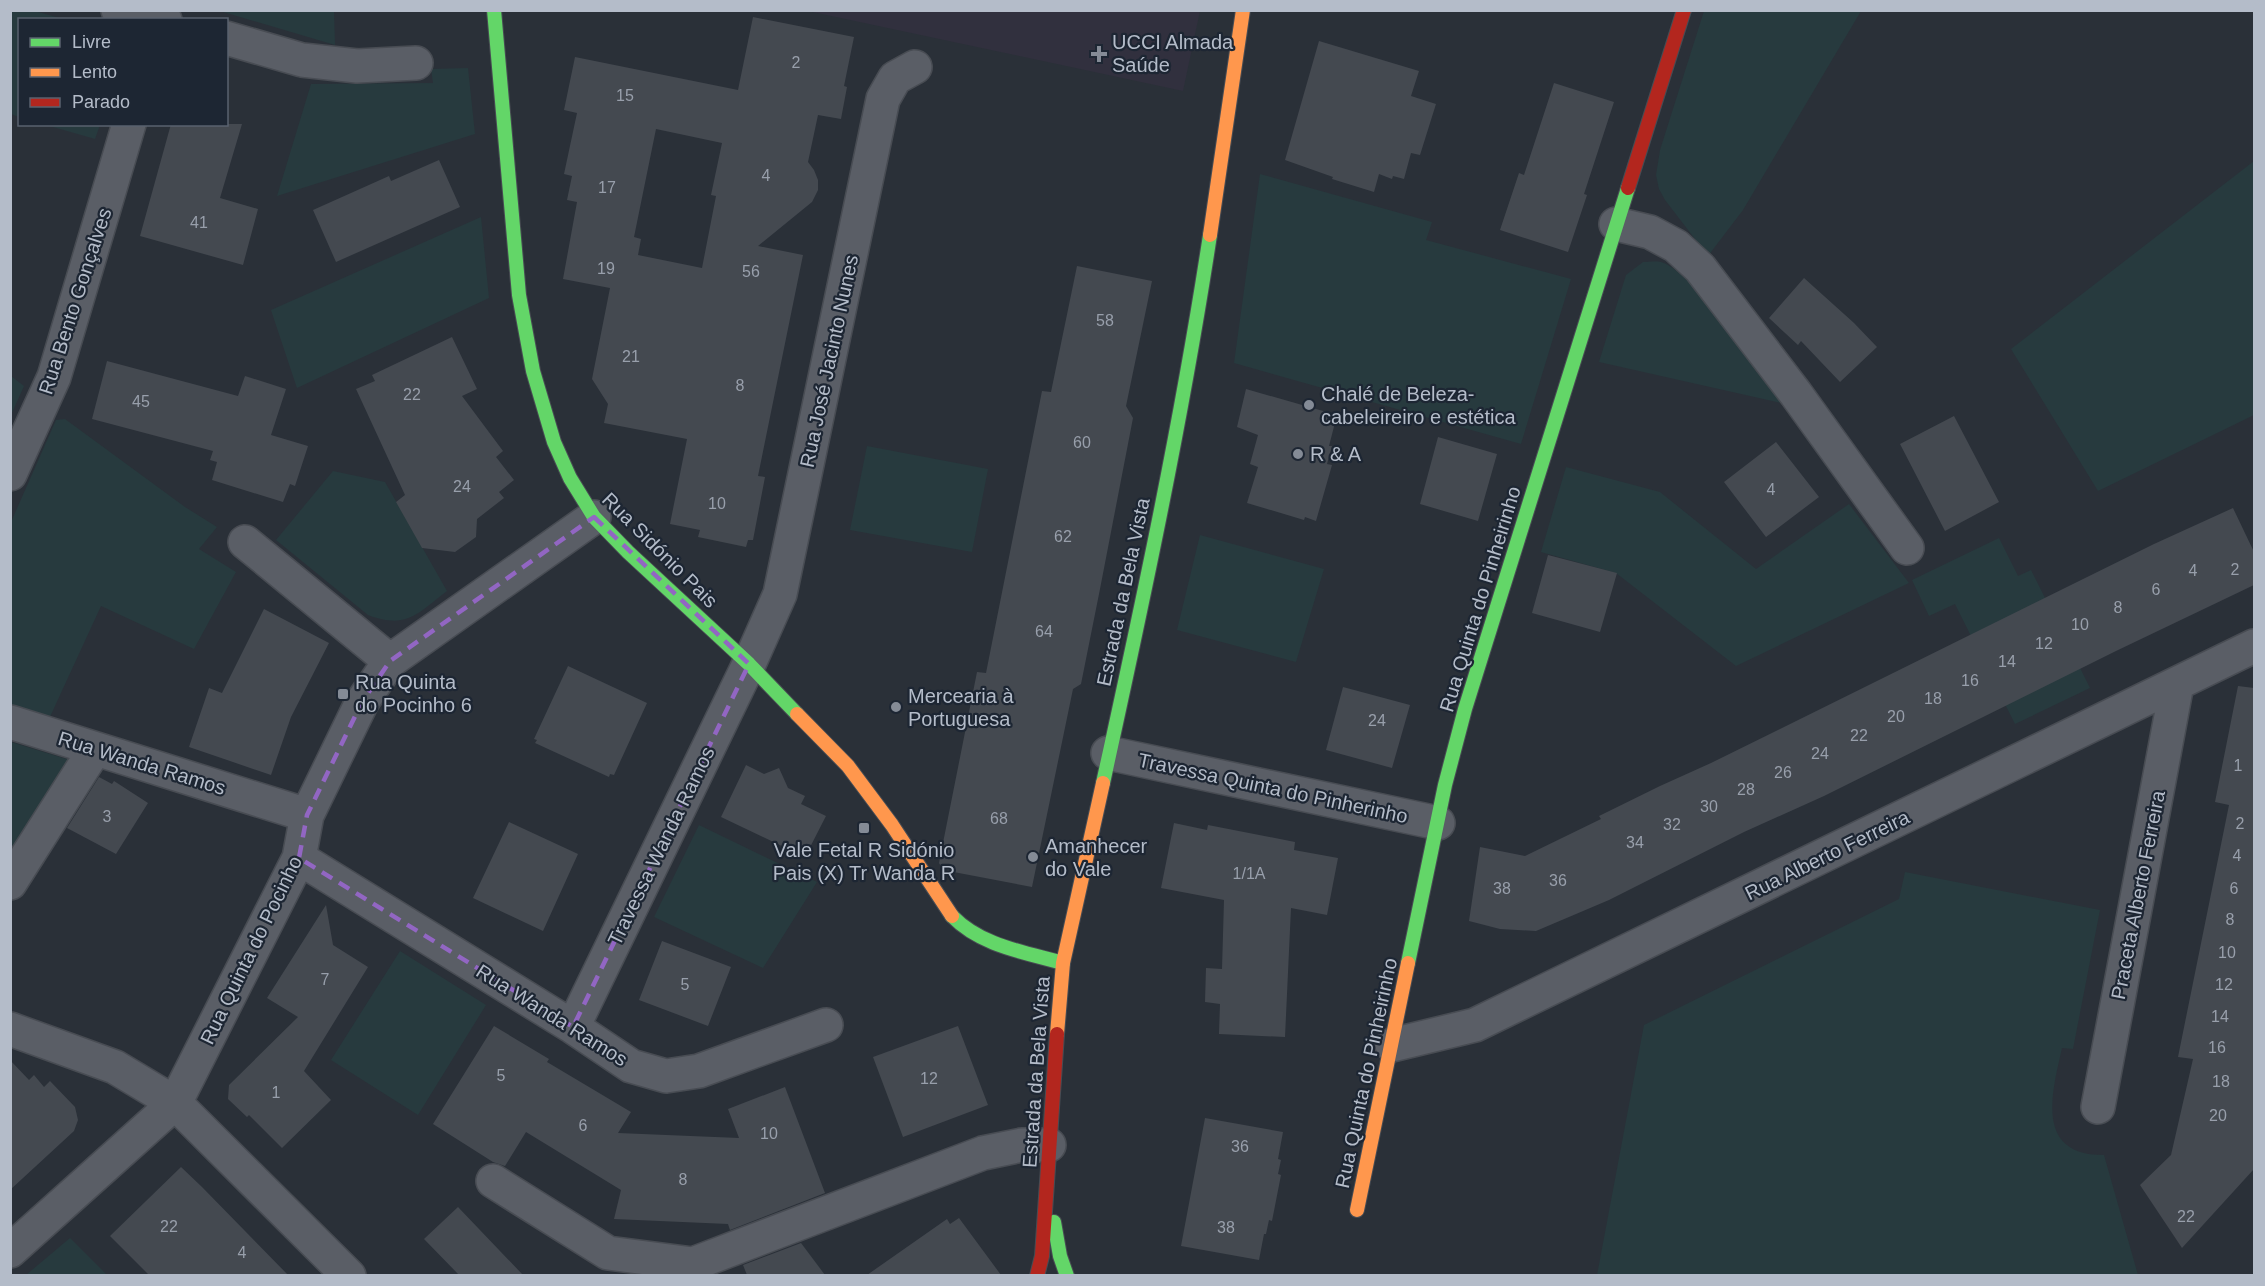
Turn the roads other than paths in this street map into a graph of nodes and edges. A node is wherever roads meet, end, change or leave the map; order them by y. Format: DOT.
graph roads {
  1 [pos="118,10"];
  2 [pos="494,10"];
  3 [pos="1243,10"];
  4 [pos="1684,10"];
  5 [pos="163,17"];
  6 [pos="228,39"];
  7 [pos="416,63"];
  8 [pos="915,67"];
  9 [pos="128,126"];
  10 [pos="1616,224"];
  11 [pos="10,474"];
  12 [pos="594,517"];
  13 [pos="245,542"];
  14 [pos="1907,548"];
  15 [pos="2254,646"];
  16 [pos="390,661"];
  17 [pos="749,664"];
  18 [pos="2177,684"];
  19 [pos="10,722"];
  20 [pos="95,749"];
  21 [pos="1107,753"];
  22 [pos="307,815"];
  23 [pos="1438,823"];
  24 [pos="299,858"];
  25 [pos="10,884"];
  26 [pos="1063,963"];
  27 [pos="826,1025"];
  28 [pos="573,1027"];
  29 [pos="10,1029"];
  30 [pos="1392,1045"];
  31 [pos="175,1103"];
  32 [pos="2098,1107"];
  33 [pos="1048,1145"];
  34 [pos="493,1181"];
  35 [pos="1048,1181"];
  36 [pos="1358,1210"];
  37 [pos="10,1251"];
  38 [pos="349,1275"];
  39 [pos="1037,1275"];
  40 [pos="1067,1275"];
  1 -- 5 [label="street"];
  2 -- 12 [label="street, Rua Sidónio Pais"];
  3 -- 21 [label="street, Estrada da Bela Vista"];
  4 -- 10 [label="street, Rua Quinta do Pinheirinho"];
  6 -- 7 [label="street"];
  8 -- 17 [label="street, Rua José Jacinto Nunes"];
  9 -- 11 [label="street, Rua Bento Gonçalves"];
  10 -- 14 [label="street"];
  10 -- 23 [label="street, Rua Quinta do Pinheirinho"];
  12 -- 16 [label="street, Rua Quinta do Pocinho"];
  12 -- 17 [label="street, Rua Sidónio Pais"];
  13 -- 16 [label="street"];
  15 -- 18 [label="street, Rua Alberto Ferreira"];
  16 -- 22 [label="street, Rua Quinta do Pocinho"];
  17 -- 26 [label="street, Rua Sidónio Pais"];
  17 -- 28 [label="street, Travessa Wanda Ramos"];
  18 -- 30 [label="street, Rua Alberto Ferreira"];
  18 -- 32 [label="street, Praceta Alberto Ferreira"];
  19 -- 20 [label="street, Rua Wanda Ramos"];
  20 -- 22 [label="street, Rua Wanda Ramos"];
  20 -- 25 [label="street"];
  21 -- 23 [label="street, Travessa Quinta do Pinherinho"];
  21 -- 26 [label="street, Estrada da Bela Vista"];
  22 -- 24 [label="street, Rua Quinta do Pocinho"];
  23 -- 30 [label="street, Rua Quinta do Pinheirinho"];
  24 -- 28 [label="street, Rua Wanda Ramos"];
  24 -- 31 [label="street, Rua Quinta do Pocinho"];
  26 -- 33 [label="street, Estrada da Bela Vista"];
  27 -- 28 [label="street, Rua Wanda Ramos"];
  29 -- 31 [label="street"];
  30 -- 36 [label="street, Rua Quinta do Pinheirinho"];
  31 -- 37 [label="street, Rua Quinta do Pocinho"];
  31 -- 38 [label="street"];
  33 -- 34 [label="street"];
  33 -- 35 [label="street, Estrada da Bela Vista"];
  35 -- 39 [label="street"];
  35 -- 40 [label="street"];
}
